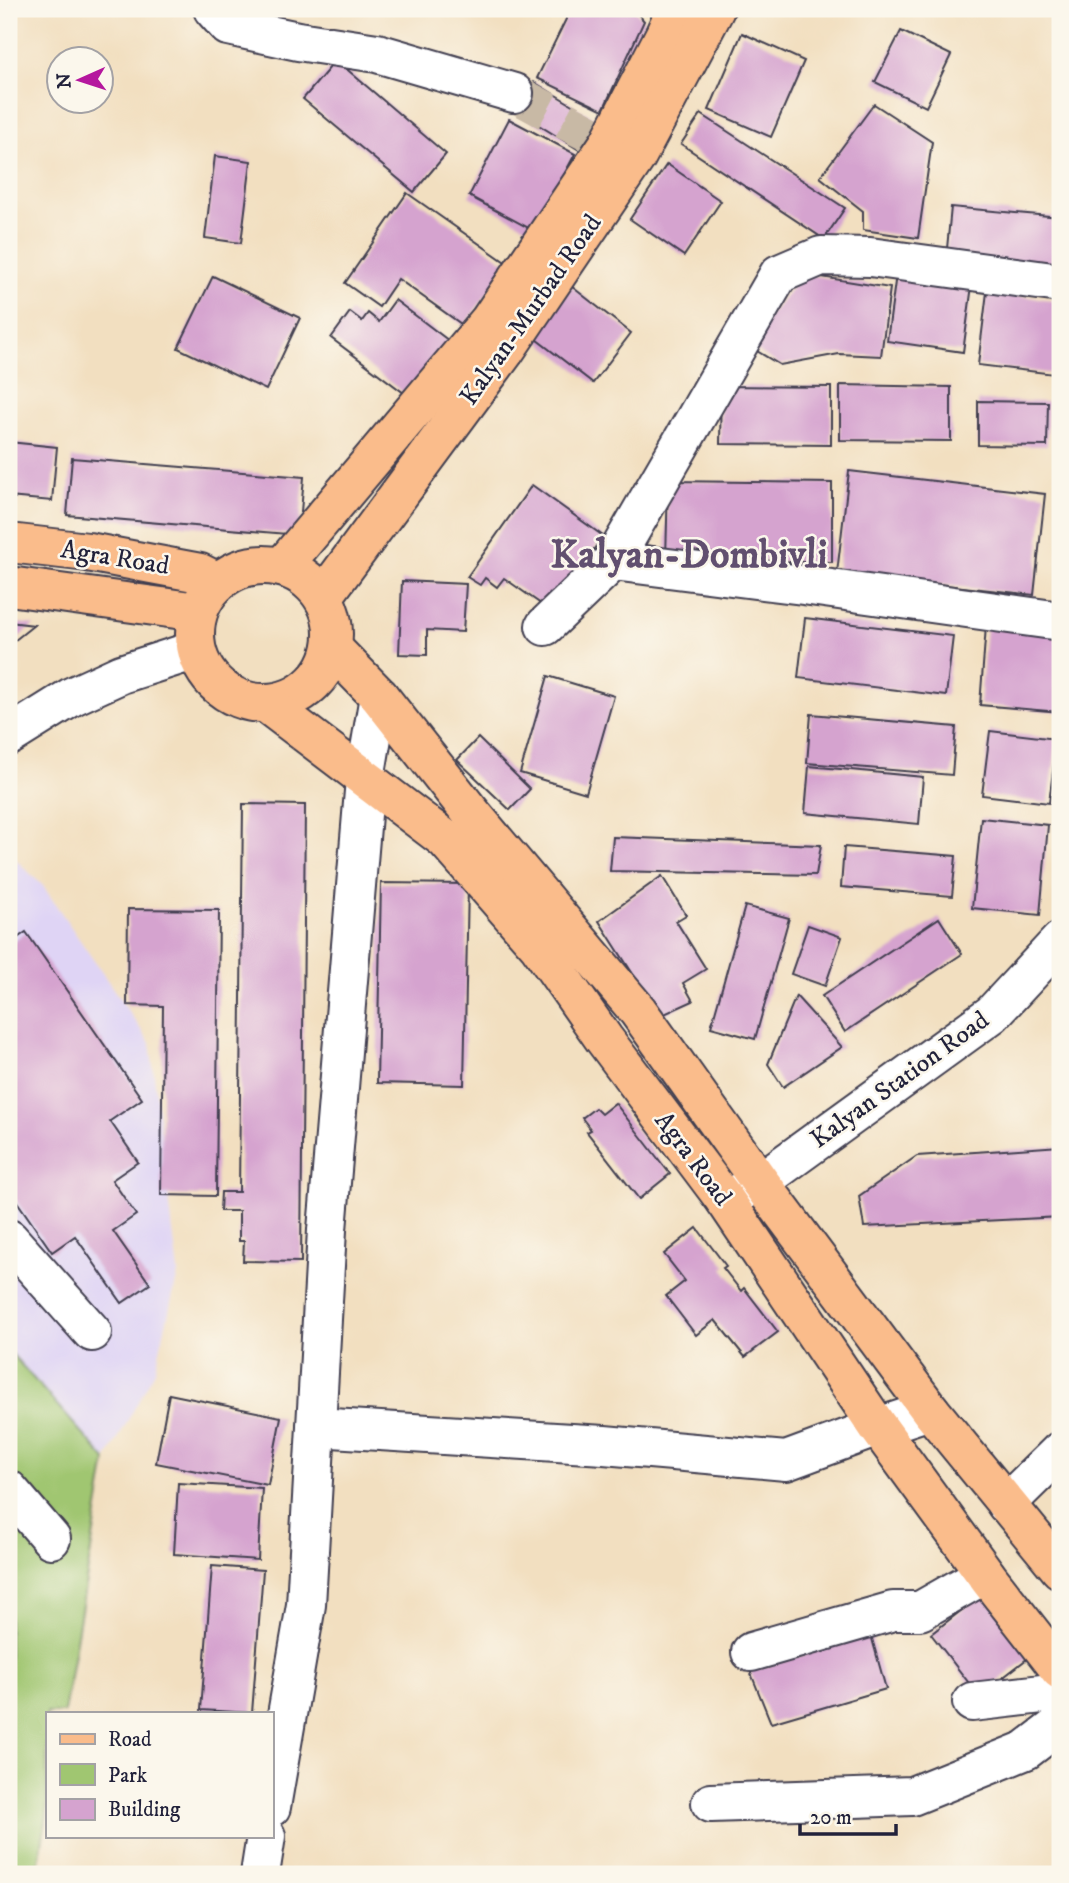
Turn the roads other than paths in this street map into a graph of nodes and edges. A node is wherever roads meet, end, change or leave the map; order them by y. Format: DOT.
graph roads {
  1 [pos="214,9"];
  2 [pos="676,9"];
  3 [pos="715,9"];
  4 [pos="514,93"];
  5 [pos="615,146"];
  6 [pos="1060,283"];
  7 [pos="9,543"];
  8 [pos="613,561"];
  9 [pos="282,567"];
  10 [pos="9,586"];
  11 [pos="208,597"];
  12 [pos="323,597"];
  13 [pos="1060,621"];
  14 [pos="545,626"];
  15 [pos="332,648"];
  16 [pos="196,650"];
  17 [pos="379,696"];
  18 [pos="267,704"];
  19 [pos="9,736"];
  20 [pos="365,779"];
  21 [pos="468,809"];
  22 [pos="445,839"];
  23 [pos="1060,941"];
  24 [pos="691,1085"];
  25 [pos="656,1108"];
  26 [pos="760,1182"];
  27 [pos="725,1200"];
  28 [pos="9,1239"];
  29 [pos="92,1332"];
  30 [pos="930,1410"];
  31 [pos="316,1427"];
  32 [pos="878,1427"];
  33 [pos="1060,1451"];
  34 [pos="9,1490"];
  35 [pos="1006,1504"];
  36 [pos="51,1539"];
  37 [pos="1060,1569"];
  38 [pos="985,1574"];
  39 [pos="751,1652"];
  40 [pos="1060,1670"];
  41 [pos="1060,1692"];
  42 [pos="972,1702"];
  43 [pos="1060,1724"];
  44 [pos="273,1795"];
  45 [pos="711,1803"];
  46 [pos="266,1838"];
  47 [pos="260,1874"];
  1 -- 4 [label="street"];
  2 -- 5 [label="main road, Kalyan-Murbad Road"];
  3 -- 5 [label="main road, Kalyan-Murbad Road"];
  5 -- 9 [label="main road, Kalyan-Murbad Road"];
  5 -- 12 [label="main road, Kalyan-Murbad Road"];
  6 -- 8 [label="street"];
  7 -- 11 [label="main road, Agra Road"];
  8 -- 13 [label="street"];
  8 -- 14 [label="street"];
  9 -- 11 [label="main road"];
  9 -- 12 [label="main road"];
  10 -- 11 [label="main road, Agra Road"];
  11 -- 16 [label="main road"];
  12 -- 15 [label="main road"];
  15 -- 17 [label="main road, Agra Road"];
  15 -- 18 [label="main road"];
  16 -- 18 [label="main road"];
  16 -- 19 [label="street"];
  17 -- 20 [label="street"];
  17 -- 21 [label="main road, Agra Road"];
  18 -- 20 [label="main road, Agra Road"];
  20 -- 22 [label="main road, Agra Road"];
  20 -- 31 [label="street"];
  21 -- 22 [label="main road"];
  21 -- 24 [label="main road, Agra Road"];
  22 -- 25 [label="main road, Agra Road"];
  23 -- 26 [label="street, Kalyan Station Road"];
  24 -- 25 [label="main road"];
  24 -- 26 [label="main road, Agra Road"];
  25 -- 27 [label="main road, Agra Road"];
  26 -- 27 [label="street, Kalyan Station Road"];
  26 -- 30 [label="main road, Agra Road"];
  27 -- 32 [label="main road, Agra Road"];
  28 -- 29 [label="street"];
  30 -- 32 [label="street"];
  30 -- 35 [label="main road, Agra Road"];
  31 -- 32 [label="street"];
  31 -- 44 [label="street"];
  32 -- 38 [label="main road, Agra Road"];
  33 -- 35 [label="street"];
  34 -- 36 [label="street"];
  35 -- 37 [label="main road, Agra Road"];
  38 -- 39 [label="street"];
  38 -- 40 [label="main road, Agra Road"];
  41 -- 42 [label="street"];
  43 -- 45 [label="street"];
  46 -- 47 [label="street"];
}
